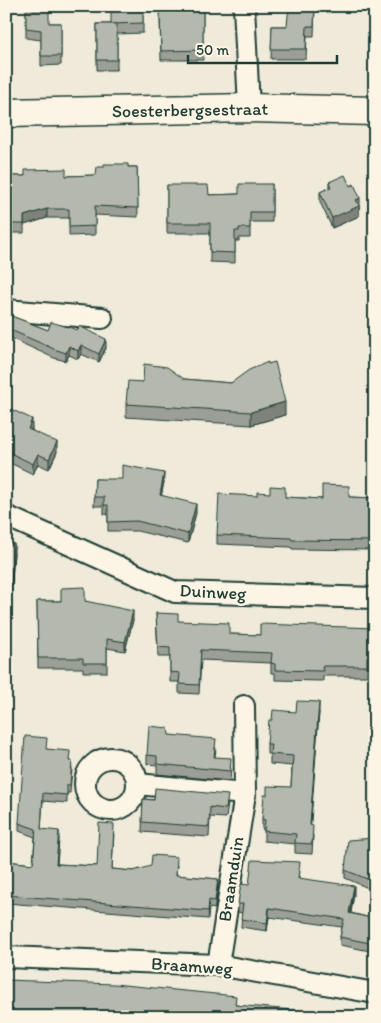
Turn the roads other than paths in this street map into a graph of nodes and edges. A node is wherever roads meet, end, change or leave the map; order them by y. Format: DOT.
graph roads {
  1 [pos="244,6"];
  2 [pos="248,108"];
  3 [pos="375,111"];
  4 [pos="6,113"];
  5 [pos="6,310"];
  6 [pos="102,318"];
  7 [pos="6,516"];
  8 [pos="375,598"];
  9 [pos="244,706"];
  10 [pos="137,784"];
  11 [pos="245,794"];
  12 [pos="6,957"];
  13 [pos="218,965"];
  14 [pos="375,993"];
  1 -- 2 [label="street"];
  2 -- 3 [label="main road, Soesterbergsestraat"];
  2 -- 4 [label="main road, Soesterbergsestraat"];
  5 -- 6 [label="street"];
  7 -- 8 [label="street, Duinweg"];
  9 -- 11 [label="street, Braamduin"];
  10 -- 11 [label="street"];
  11 -- 13 [label="street, Braamduin"];
  12 -- 13 [label="street, Braamweg"];
  13 -- 14 [label="street, Braamweg"];
}
